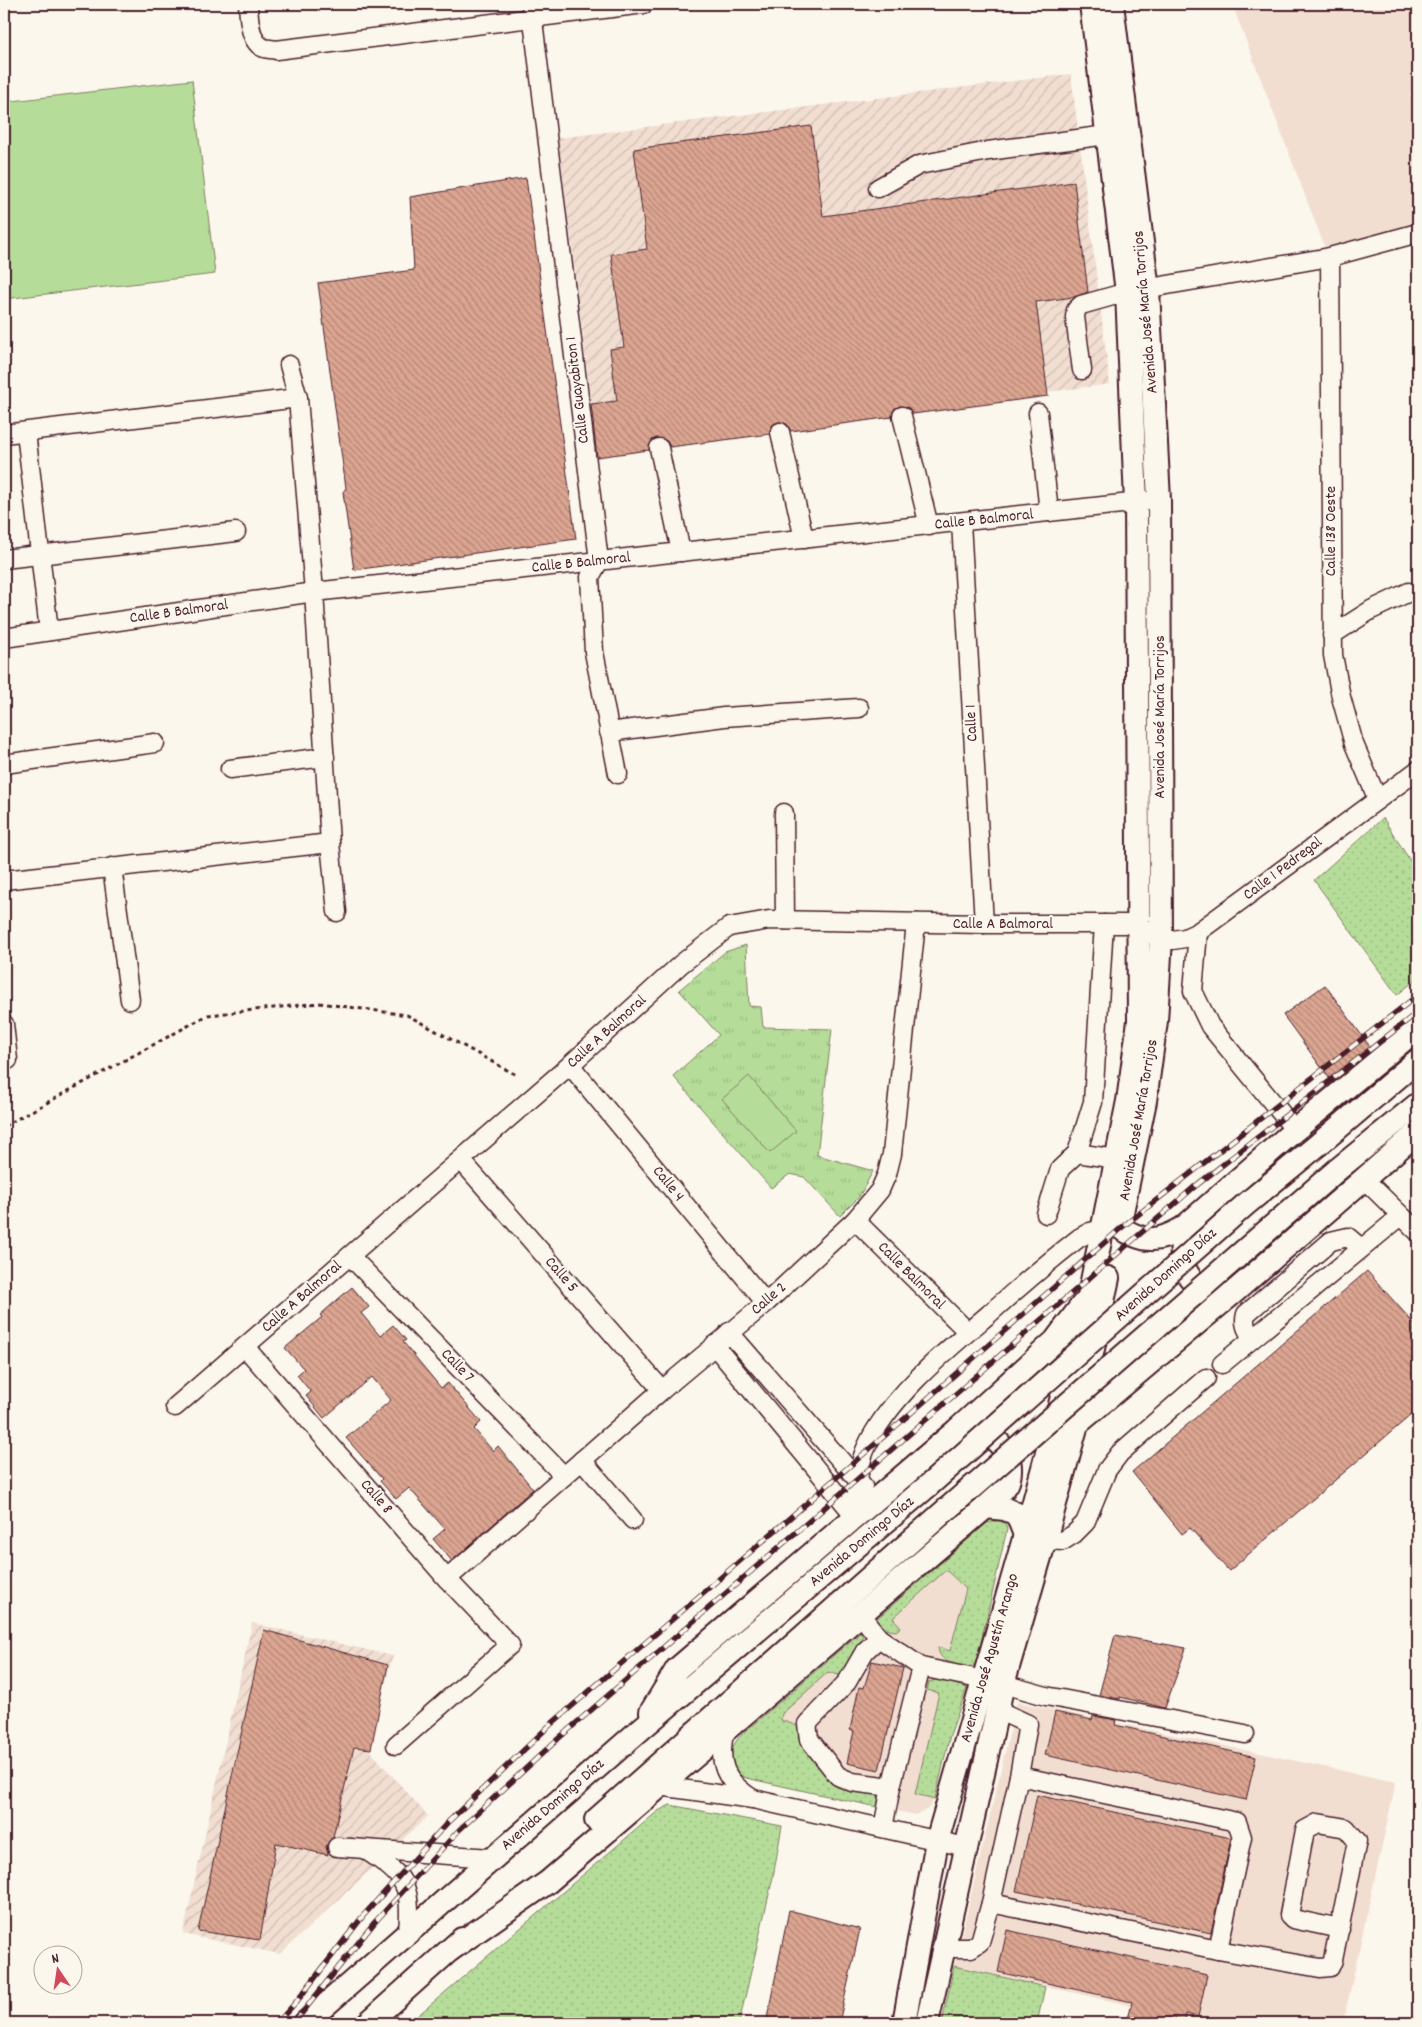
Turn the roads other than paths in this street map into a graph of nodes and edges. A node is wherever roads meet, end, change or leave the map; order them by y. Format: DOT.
graph roads {
  1 [pos="248,4"];
  2 [pos="644,4"];
  3 [pos="1091,4"];
  4 [pos="1112,4"];
  5 [pos="532,10"];
  6 [pos="1106,135"];
  7 [pos="878,188"];
  8 [pos="1418,233"];
  9 [pos="1330,257"];
  10 [pos="1137,291"];
  11 [pos="289,365"];
  12 [pos="1082,370"];
  13 [pos="298,398"];
  14 [pos="1038,413"];
  15 [pos="902,416"];
  16 [pos="26,432"];
  17 [pos="780,432"];
  18 [pos="4,434"];
  19 [pos="659,448"];
  20 [pos="1160,500"];
  21 [pos="1136,502"];
  22 [pos="1050,512"];
  23 [pos="960,522"];
  24 [pos="929,526"];
  25 [pos="236,532"];
  26 [pos="804,539"];
  27 [pos="681,552"];
  28 [pos="39,555"];
  29 [pos="4,558"];
  30 [pos="599,561"];
  31 [pos="314,592"];
  32 [pos="1409,592"];
  33 [pos="49,631"];
  34 [pos="1332,635"];
  35 [pos="4,638"];
  36 [pos="859,708"];
  37 [pos="610,732"];
  38 [pos="155,743"];
  39 [pos="325,757"];
  40 [pos="4,764"];
  41 [pos="230,769"];
  42 [pos="1418,770"];
  43 [pos="618,774"];
  44 [pos="1377,798"];
  45 [pos="784,813"];
  46 [pos="330,843"];
  47 [pos="112,867"];
  48 [pos="4,880"];
  49 [pos="337,912"];
  50 [pos="785,920"];
  51 [pos="916,923"];
  52 [pos="984,924"];
  53 [pos="1104,924"];
  54 [pos="1140,929"];
  55 [pos="1198,932"];
  56 [pos="1161,938"];
  57 [pos="130,1000"];
  58 [pos="4,1024"];
  59 [pos="1418,1028"];
  60 [pos="8,1060"];
  61 [pos="1418,1060"];
  62 [pos="570,1065"];
  63 [pos="1418,1104"];
  64 [pos="1295,1130"];
  65 [pos="1418,1132"];
  66 [pos="1077,1153"];
  67 [pos="461,1160"];
  68 [pos="1125,1161"];
  69 [pos="1364,1179"];
  70 [pos="1046,1214"];
  71 [pos="1400,1216"];
  72 [pos="855,1220"];
  73 [pos="1111,1228"];
  74 [pos="1183,1228"];
  75 [pos="1418,1232"];
  76 [pos="1362,1248"];
  77 [pos="350,1256"];
  78 [pos="1234,1292"];
  79 [pos="1089,1296"];
  80 [pos="766,1303"];
  81 [pos="967,1331"];
  82 [pos="729,1332"];
  83 [pos="1252,1338"];
  84 [pos="714,1345"];
  85 [pos="245,1346"];
  86 [pos="1222,1364"];
  87 [pos="1206,1378"];
  88 [pos="662,1390"];
  89 [pos="175,1407"];
  90 [pos="1077,1424"];
  91 [pos="957,1430"];
  92 [pos="582,1460"];
  93 [pos="564,1476"];
  94 [pos="858,1480"];
  95 [pos="874,1500"];
  96 [pos="986,1507"];
  97 [pos="855,1516"];
  98 [pos="633,1520"];
  99 [pos="1035,1538"];
  100 [pos="447,1579"];
  101 [pos="860,1614"];
  102 [pos="879,1638"];
  103 [pos="921,1667"];
  104 [pos="993,1683"];
  105 [pos="916,1688"];
  106 [pos="997,1710"];
  107 [pos="641,1729"];
  108 [pos="725,1730"];
  109 [pos="1245,1734"];
  110 [pos="396,1745"];
  111 [pos="831,1767"];
  112 [pos="1019,1776"];
  113 [pos="659,1786"];
  114 [pos="891,1787"];
  115 [pos="753,1799"];
  116 [pos="883,1828"];
  117 [pos="937,1841"];
  118 [pos="337,1847"];
  119 [pos="966,1848"];
  120 [pos="366,1850"];
  121 [pos="491,1858"];
  122 [pos="930,1882"];
  123 [pos="991,1903"];
  124 [pos="1340,1928"];
  125 [pos="408,1932"];
  126 [pos="943,1948"];
  127 [pos="450,1950"];
  128 [pos="1218,1950"];
  129 [pos="305,2023"];
  130 [pos="368,2023"];
  131 [pos="904,2023"];
  132 [pos="927,2023"];
  1 -- 5 [label="street"];
  2 -- 5 [label="street"];
  3 -- 6 [label="main road, Avenida José María Torrijos"];
  4 -- 10 [label="main road, Avenida José María Torrijos"];
  5 -- 30 [label="street, Calle Guayabiton 1"];
  6 -- 7 [label="street"];
  6 -- 10 [label="main road, Avenida José María Torrijos"];
  8 -- 9 [label="street"];
  9 -- 10 [label="street"];
  9 -- 34 [label="street, Calle 138 Oeste"];
  10 -- 12 [label="street"];
  10 -- 20 [label="main road, Avenida José María Torrijos"];
  10 -- 21 [label="main road, Avenida José María Torrijos"];
  11 -- 13 [label="street"];
  13 -- 16 [label="street"];
  13 -- 31 [label="street"];
  14 -- 22 [label="street"];
  15 -- 24 [label="street"];
  16 -- 18 [label="street"];
  16 -- 28 [label="street"];
  17 -- 26 [label="street"];
  19 -- 27 [label="street"];
  20 -- 21 [label="street, Calle B Balmoral"];
  20 -- 56 [label="main road, Avenida José María Torrijos"];
  21 -- 22 [label="street, Calle B Balmoral"];
  21 -- 54 [label="main road, Avenida José María Torrijos"];
  22 -- 23 [label="street, Calle B Balmoral"];
  23 -- 24 [label="street, Calle B Balmoral"];
  23 -- 52 [label="street, Calle 1"];
  24 -- 26 [label="street, Calle B Balmoral"];
  25 -- 28 [label="street"];
  26 -- 27 [label="street, Calle B Balmoral"];
  27 -- 30 [label="street, Calle B Balmoral"];
  28 -- 29 [label="street"];
  28 -- 33 [label="street"];
  30 -- 31 [label="street, Calle B Balmoral"];
  30 -- 37 [label="street, Calle Guayabiton 1"];
  31 -- 33 [label="street, Calle B Balmoral"];
  31 -- 39 [label="street"];
  32 -- 34 [label="street"];
  33 -- 35 [label="street, Calle B Balmoral"];
  34 -- 44 [label="street, Calle 138 Oeste"];
  36 -- 37 [label="street"];
  37 -- 43 [label="street, Calle Guayabiton 1"];
  38 -- 40 [label="street"];
  39 -- 41 [label="street"];
  39 -- 46 [label="street"];
  42 -- 44 [label="street, Calle 1 Pedregal"];
  44 -- 55 [label="street, Calle 1 Pedregal"];
  45 -- 50 [label="street"];
  46 -- 47 [label="street"];
  46 -- 49 [label="street"];
  47 -- 48 [label="street"];
  47 -- 57 [label="street"];
  50 -- 51 [label="street, Calle A Balmoral"];
  50 -- 62 [label="street, Calle A Balmoral"];
  51 -- 52 [label="street, Calle A Balmoral"];
  51 -- 72 [label="street, Calle 2"];
  52 -- 53 [label="street, Calle A Balmoral"];
  53 -- 54 [label="street, Calle A Balmoral"];
  53 -- 66 [label="street"];
  54 -- 56 [label="street, Calle 1 Pedregal"];
  54 -- 68 [label="main road, Avenida José María Torrijos"];
  55 -- 56 [label="street, Calle 1 Pedregal"];
  55 -- 64 [label="street"];
  56 -- 68 [label="main road, Avenida José María Torrijos"];
  58 -- 60 [label="street"];
  59 -- 64 [label="main road"];
  61 -- 107 [label="main road, Avenida Domingo Díaz, bridge"];
  62 -- 67 [label="street, Calle A Balmoral"];
  62 -- 80 [label="street, Calle 4"];
  63 -- 127 [label="main road, Avenida Domingo Díaz, bridge"];
  64 -- 74 [label="main road"];
  65 -- 69 [label="main road"];
  66 -- 68 [label="street"];
  66 -- 70 [label="street"];
  67 -- 77 [label="street, Calle A Balmoral"];
  67 -- 88 [label="street, Calle 5"];
  68 -- 73 [label="main road, Avenida José María Torrijos"];
  69 -- 71 [label="street"];
  69 -- 78 [label="main road"];
  71 -- 75 [label="street"];
  71 -- 76 [label="street"];
  72 -- 80 [label="street, Calle 2"];
  72 -- 81 [label="street, Calle Balmoral"];
  73 -- 74 [label="main road"];
  73 -- 79 [label="main road, Avenida José María Torrijos"];
  73 -- 81 [label="street"];
  73 -- 90 [label="main road, Avenida José María Torrijos"];
  74 -- 78 [label="main road"];
  76 -- 83 [label="street"];
  76 -- 83 [label="street"];
  77 -- 85 [label="street, Calle A Balmoral"];
  77 -- 93 [label="street, Calle 7"];
  78 -- 90 [label="main road"];
  79 -- 91 [label="main road"];
  79 -- 99 [label="main road, Avenida José Agustín Arango"];
  80 -- 82 [label="street, Calle 2"];
  81 -- 94 [label="street"];
  82 -- 84 [label="street, Calle 2"];
  82 -- 94 [label="street"];
  83 -- 86 [label="street"];
  84 -- 88 [label="street, Calle 2"];
  84 -- 97 [label="street"];
  85 -- 89 [label="street, Calle A Balmoral"];
  85 -- 100 [label="street, Calle 8"];
  87 -- 99 [label="street"];
  88 -- 92 [label="street, Calle 2"];
  90 -- 99 [label="main road, Avenida José Agustín Arango"];
  91 -- 95 [label="main road"];
  91 -- 96 [label="main road"];
  92 -- 93 [label="street, Calle 2"];
  92 -- 98 [label="street"];
  93 -- 100 [label="street, Calle 2"];
  94 -- 95 [label="street"];
  94 -- 97 [label="street"];
  95 -- 97 [label="main road"];
  96 -- 99 [label="main road"];
  96 -- 101 [label="main road"];
  97 -- 107 [label="main road"];
  99 -- 104 [label="main road, Avenida José Agustín Arango"];
  100 -- 110 [label="street, Calle 8"];
  101 -- 102 [label="street"];
  101 -- 108 [label="main road"];
  102 -- 103 [label="street"];
  102 -- 111 [label="street"];
  103 -- 104 [label="street"];
  103 -- 105 [label="street"];
  104 -- 106 [label="main road, Avenida José Agustín Arango"];
  104 -- 109 [label="street"];
  104 -- 117 [label="main road, Avenida José Agustín Arango"];
  105 -- 111 [label="street"];
  105 -- 114 [label="street"];
  106 -- 112 [label="street"];
  106 -- 119 [label="main road, Avenida José Agustín Arango"];
  107 -- 121 [label="main road, Avenida Domingo Díaz"];
  108 -- 113 [label="main road"];
  108 -- 115 [label="street"];
  111 -- 114 [label="street"];
  112 -- 123 [label="street"];
  112 -- 128 [label="street"];
  113 -- 115 [label="street"];
  113 -- 127 [label="main road"];
  114 -- 116 [label="street"];
  115 -- 116 [label="street"];
  116 -- 117 [label="street"];
  117 -- 119 [label="street"];
  117 -- 122 [label="main road, Avenida José Agustín Arango"];
  118 -- 120 [label="street"];
  119 -- 126 [label="main road, Avenida José Agustín Arango"];
  120 -- 121 [label="street"];
  120 -- 125 [label="street"];
  121 -- 125 [label="main road, Avenida Domingo Díaz"];
  122 -- 126 [label="main road"];
  122 -- 131 [label="main road, Avenida José Agustín Arango"];
  123 -- 126 [label="street"];
  123 -- 128 [label="street"];
  124 -- 124 [label="street"];
  124 -- 128 [label="street"];
  125 -- 129 [label="main road, Avenida Domingo Díaz"];
  126 -- 132 [label="main road, Avenida José Agustín Arango"];
  127 -- 130 [label="main road, Avenida Domingo Díaz"];
}
